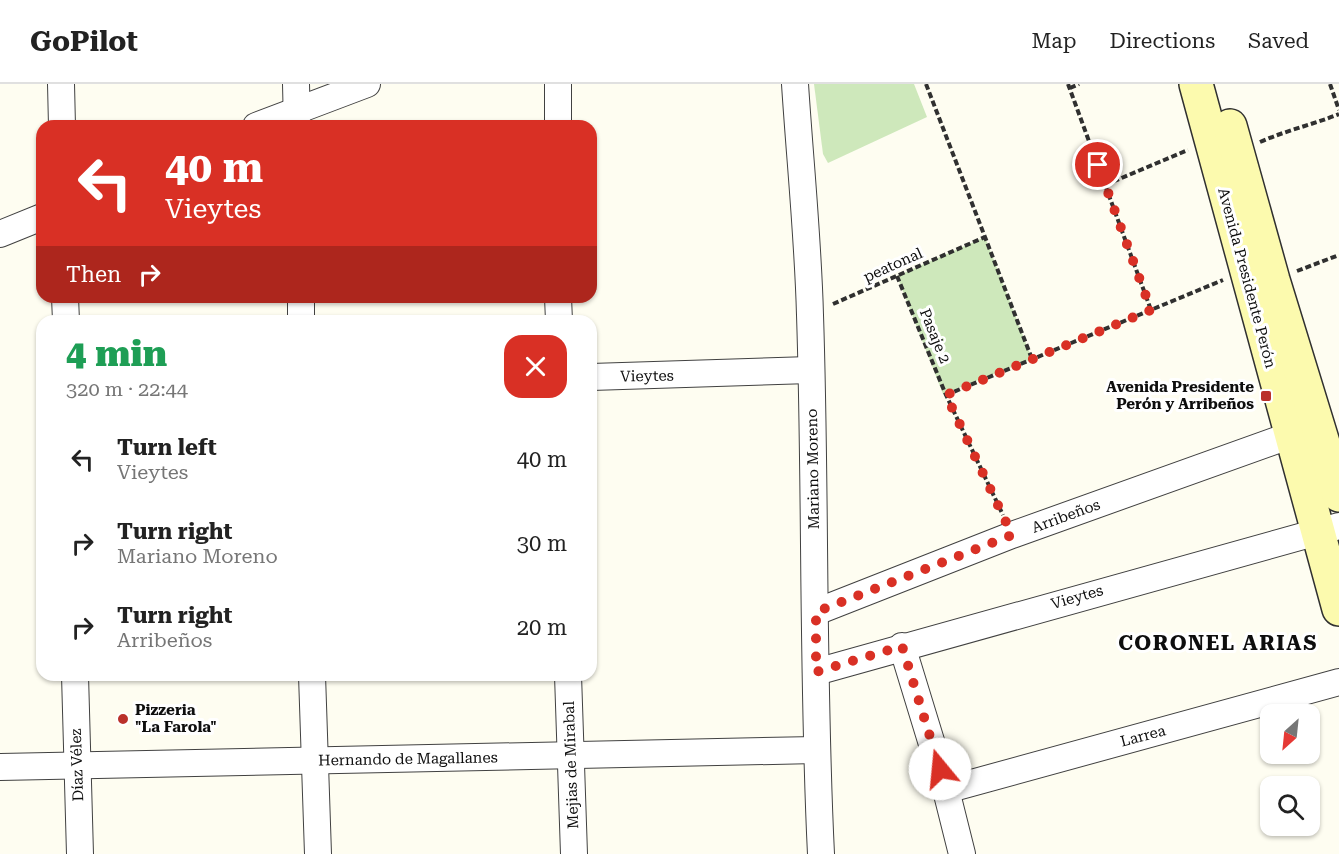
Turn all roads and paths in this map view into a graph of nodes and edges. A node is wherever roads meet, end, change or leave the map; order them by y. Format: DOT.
graph roads {
  1 [pos="61,84"];
  2 [pos="367,84"];
  3 [pos="558,84"];
  4 [pos="795,84"];
  5 [pos="926,84"];
  6 [pos="1079,84"];
  7 [pos="1196,84"];
  8 [pos="1219,84"];
  9 [pos="1330,84"];
  10 [pos="1069,86"];
  11 [pos="296,106"];
  12 [pos="1339,112"];
  13 [pos="62,120"];
  14 [pos="268,120"];
  15 [pos="558,120"];
  16 [pos="1194,147"];
  17 [pos="1238,152"];
  18 [pos="1105,184"];
  19 [pos="36,219"];
  20 [pos="0,234"];
  21 [pos="985,237"];
  22 [pos="1339,255"];
  23 [pos="1259,275"];
  24 [pos="897,276"];
  25 [pos="1151,310"];
  26 [pos="810,314"];
  27 [pos="1032,359"];
  28 [pos="810,370"];
  29 [pos="597,377"];
  30 [pos="946,395"];
  31 [pos="1317,437"];
  32 [pos="1339,495"];
  33 [pos="1327,529"];
  34 [pos="1012,535"];
  35 [pos="1339,609"];
  36 [pos="816,612"];
  37 [pos="902,646"];
  38 [pos="816,672"];
  39 [pos="75,681"];
  40 [pos="312,681"];
  41 [pos="568,681"];
  42 [pos="1339,682"];
  43 [pos="816,750"];
  44 [pos="570,755"];
  45 [pos="315,761"];
  46 [pos="77,765"];
  47 [pos="0,767"];
  48 [pos="946,790"];
  49 [pos="80,854"];
  50 [pos="318,854"];
  51 [pos="574,854"];
  52 [pos="821,854"];
  53 [pos="962,854"];
  1 -- 13 [label="street"];
  2 -- 11 [label="street"];
  3 -- 15 [label="street"];
  4 -- 26 [label="street, Mariano Moreno"];
  5 -- 21 [label="path"];
  6 -- 10 [label="path"];
  7 -- 23 [label="main road, Avenida Presidente Perón"];
  8 -- 17 [label="main road, Avenida Presidente Perón"];
  9 -- 12 [label="path"];
  10 -- 18 [label="path"];
  11 -- 14 [label="street"];
  12 -- 17 [label="path"];
  16 -- 18 [label="path"];
  17 -- 23 [label="main road, Avenida Presidente Perón"];
  18 -- 25 [label="path"];
  19 -- 20 [label="street"];
  21 -- 24 [label="path, peatonal"];
  21 -- 27 [label="path"];
  22 -- 23 [label="path"];
  23 -- 25 [label="path"];
  23 -- 31 [label="main road, Avenida Presidente Perón"];
  24 -- 26 [label="path, peatonal"];
  24 -- 30 [label="path, Pasaje 2"];
  25 -- 27 [label="path"];
  26 -- 28 [label="street, Mariano Moreno"];
  27 -- 30 [label="path"];
  28 -- 29 [label="street, Vieytes"];
  28 -- 36 [label="street, Mariano Moreno"];
  30 -- 34 [label="path, Pasaje 2"];
  31 -- 32 [label="main road, Avenida Presidente Perón"];
  31 -- 33 [label="main road, Avenida Presidente Perón"];
  31 -- 34 [label="street, Arribeños"];
  33 -- 35 [label="main road, Avenida Presidente Perón"];
  33 -- 37 [label="street, Vieytes"];
  34 -- 36 [label="street, Arribeños"];
  36 -- 38 [label="street, Mariano Moreno"];
  37 -- 38 [label="street, Vieytes"];
  37 -- 48 [label="street"];
  38 -- 43 [label="street, Mariano Moreno"];
  39 -- 46 [label="street, Díaz Vélez"];
  40 -- 45 [label="street"];
  41 -- 44 [label="street, Mejias de Mirabal"];
  42 -- 48 [label="street, Larrea"];
  43 -- 44 [label="street, Hernando de Magallanes"];
  43 -- 52 [label="street, Mariano Moreno"];
  44 -- 45 [label="street, Hernando de Magallanes"];
  44 -- 51 [label="street, Mejias de Mirabal"];
  45 -- 46 [label="street, Hernando de Magallanes"];
  45 -- 50 [label="street"];
  46 -- 47 [label="street, Hernando de Magallanes"];
  46 -- 49 [label="street, Díaz Vélez"];
  48 -- 53 [label="street"];
}
